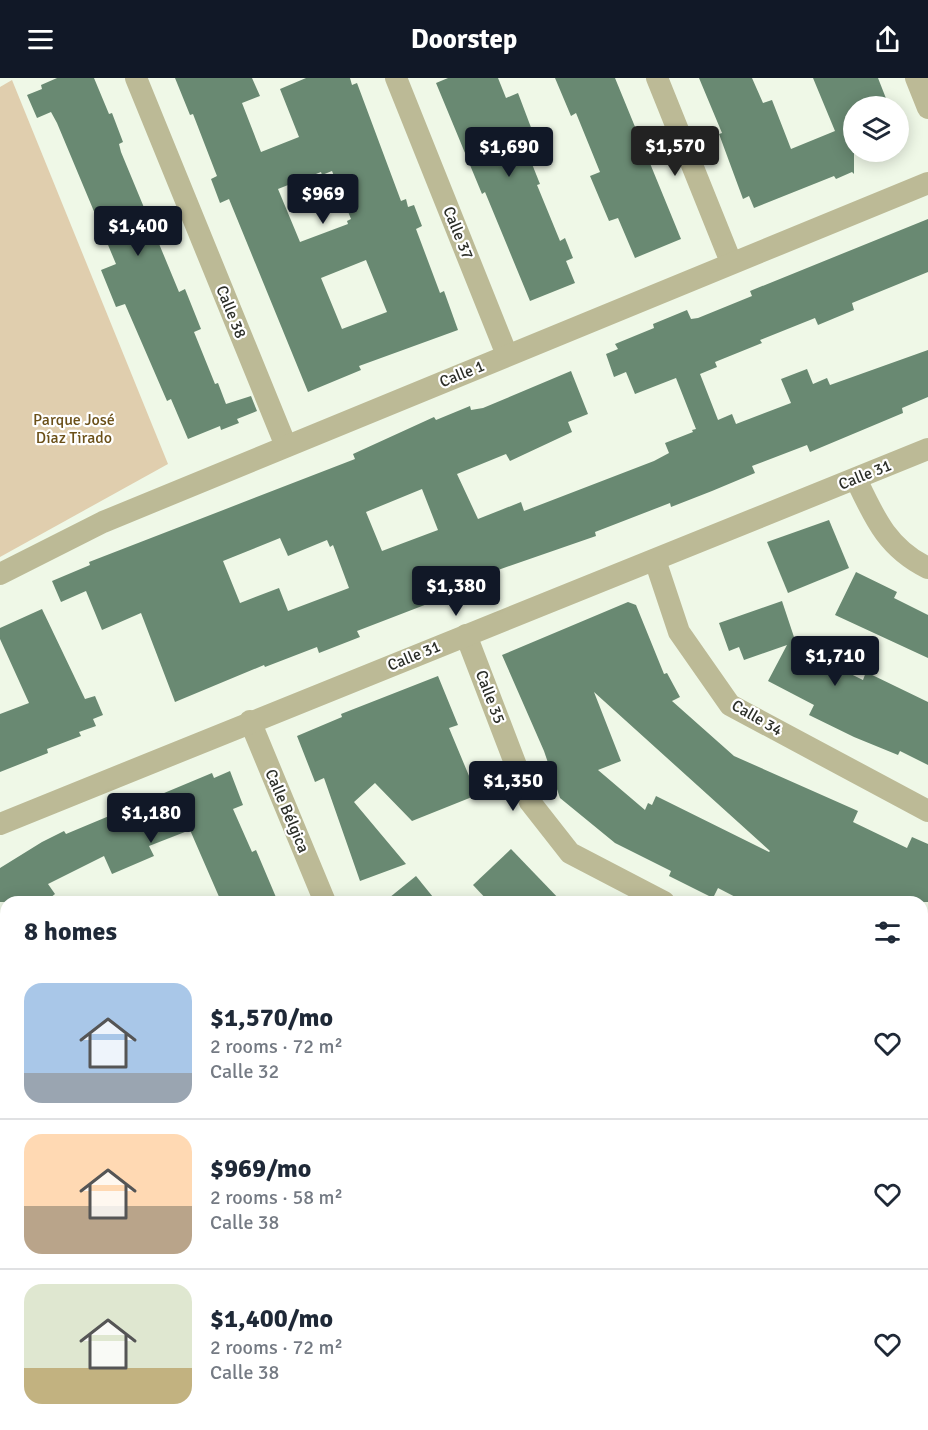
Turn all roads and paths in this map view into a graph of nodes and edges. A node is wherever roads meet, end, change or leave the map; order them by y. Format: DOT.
graph roads {
  1 [pos="136,78"];
  2 [pos="396,78"];
  3 [pos="657,78"];
  4 [pos="916,78"];
  5 [pos="928,108"];
  6 [pos="928,183"];
  7 [pos="731,262"];
  8 [pos="507,355"];
  9 [pos="286,446"];
  10 [pos="928,449"];
  11 [pos="856,479"];
  12 [pos="655,560"];
  13 [pos="928,568"];
  14 [pos="0,574"];
  15 [pos="465,635"];
  16 [pos="250,721"];
  17 [pos="928,811"];
  18 [pos="0,824"];
  19 [pos="323,896"];
  20 [pos="652,896"];
  1 -- 9 [label="street, Calle 38"];
  2 -- 8 [label="street, Calle 37"];
  3 -- 7 [label="street"];
  4 -- 5 [label="street"];
  6 -- 7 [label="street, Calle 1"];
  7 -- 8 [label="street, Calle 1"];
  8 -- 9 [label="street, Calle 1"];
  9 -- 14 [label="street, Calle 1"];
  10 -- 11 [label="street, Calle 31"];
  11 -- 12 [label="street, Calle 31"];
  11 -- 13 [label="street"];
  12 -- 15 [label="street, Calle 31"];
  12 -- 17 [label="street, Calle 34"];
  15 -- 16 [label="street, Calle 31"];
  15 -- 20 [label="street, Calle 35"];
  16 -- 18 [label="street, Calle 31"];
  16 -- 19 [label="street, Calle Bélgica"];
}
